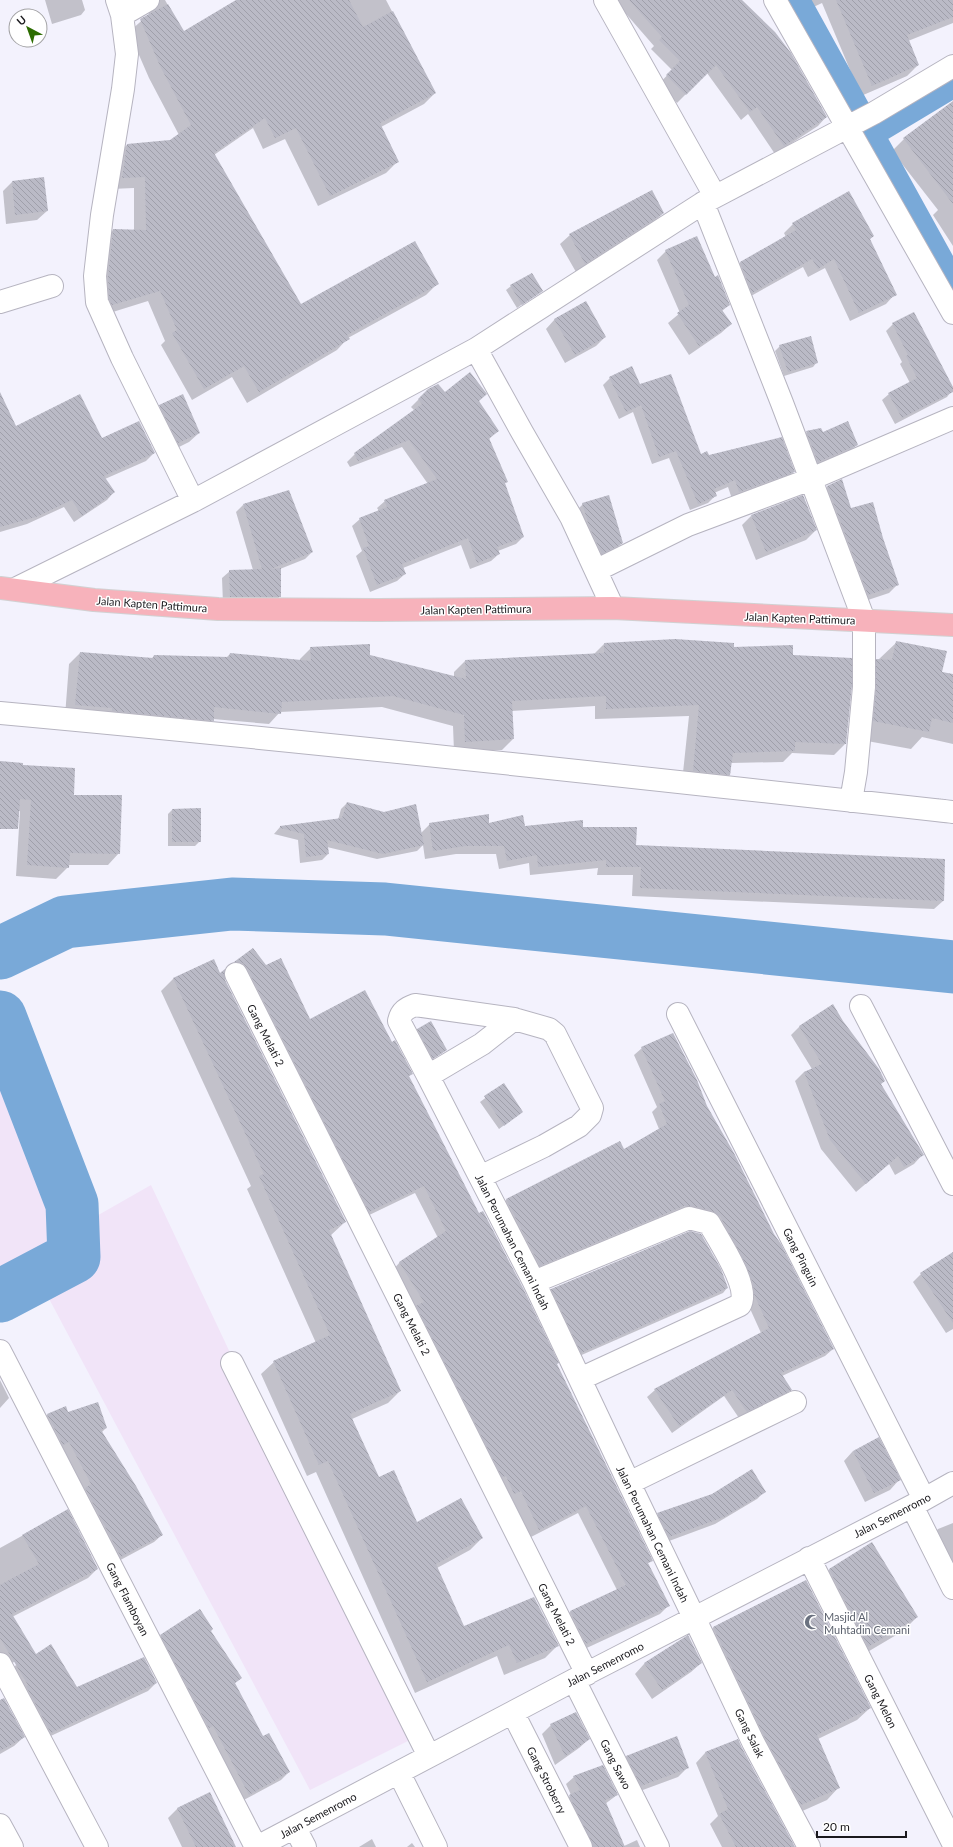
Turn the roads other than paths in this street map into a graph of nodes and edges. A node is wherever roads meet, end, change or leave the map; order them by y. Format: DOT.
graph roads {
  1 [pos="148,0"];
  2 [pos="606,0"];
  3 [pos="775,0"];
  4 [pos="120,8"];
  5 [pos="953,66"];
  6 [pos="859,121"];
  7 [pos="709,199"];
  8 [pos="52,286"];
  9 [pos="0,302"];
  10 [pos="953,313"];
  11 [pos="476,349"];
  12 [pos="953,418"];
  13 [pos="811,479"];
  14 [pos="193,500"];
  15 [pos="597,570"];
  16 [pos="7,589"];
  17 [pos="613,608"];
  18 [pos="864,620"];
  19 [pos="953,625"];
  20 [pos="0,713"];
  21 [pos="851,801"];
  22 [pos="953,812"];
  23 [pos="236,974"];
  24 [pos="861,1006"];
  25 [pos="678,1014"];
  26 [pos="514,1019"];
  27 [pos="428,1076"];
  28 [pos="480,1177"];
  29 [pos="953,1184"];
  30 [pos="534,1282"];
  31 [pos="0,1351"];
  32 [pos="232,1363"];
  33 [pos="580,1379"];
  34 [pos="795,1402"];
  35 [pos="629,1483"];
  36 [pos="953,1483"];
  37 [pos="918,1503"];
  38 [pos="809,1558"];
  39 [pos="953,1588"];
  40 [pos="694,1618"];
  41 [pos="0,1664"];
  42 [pos="581,1677"];
  43 [pos="513,1713"];
  44 [pos="429,1756"];
  45 [pos="399,1773"];
  46 [pos="0,1825"];
  47 [pos="295,1828"];
  48 [pos="953,1843"];
  49 [pos="12,1847"];
  50 [pos="97,1847"];
  51 [pos="257,1847"];
  52 [pos="305,1847"];
  53 [pos="436,1847"];
  54 [pos="581,1847"];
  55 [pos="658,1847"];
  56 [pos="809,1847"];
  1 -- 4 [label="street"];
  2 -- 7 [label="street"];
  3 -- 6 [label="street"];
  4 -- 14 [label="street"];
  5 -- 6 [label="street"];
  6 -- 7 [label="street"];
  6 -- 10 [label="street"];
  7 -- 11 [label="street"];
  7 -- 13 [label="street"];
  8 -- 9 [label="street"];
  11 -- 14 [label="street"];
  11 -- 15 [label="street"];
  12 -- 13 [label="street"];
  13 -- 15 [label="street"];
  13 -- 18 [label="street"];
  14 -- 16 [label="street"];
  15 -- 17 [label="street"];
  16 -- 17 [label="main road, Jalan Kapten Pattimura"];
  17 -- 18 [label="main road, Jalan Kapten Pattimura"];
  18 -- 19 [label="main road, Jalan Kapten Pattimura"];
  18 -- 21 [label="street"];
  20 -- 21 [label="street"];
  21 -- 22 [label="street"];
  23 -- 42 [label="street, Gang Melati 2"];
  24 -- 29 [label="street"];
  25 -- 37 [label="street, Gang Pinguin"];
  26 -- 27 [label="street"];
  26 -- 27 [label="street, Jalan Perumahan Cemani Indah"];
  26 -- 28 [label="street"];
  27 -- 28 [label="street, Jalan Perumahan Cemani Indah"];
  28 -- 30 [label="street, Jalan Perumahan Cemani Indah"];
  30 -- 33 [label="street, Jalan Perumahan Cemani Indah"];
  30 -- 33 [label="street"];
  31 -- 51 [label="street, Gang Flamboyan"];
  32 -- 44 [label="street"];
  33 -- 35 [label="street, Jalan Perumahan Cemani Indah"];
  34 -- 35 [label="street"];
  35 -- 40 [label="street, Jalan Perumahan Cemani Indah"];
  36 -- 37 [label="street, Jalan Semenromo"];
  37 -- 38 [label="street, Jalan Semenromo"];
  37 -- 39 [label="street, Gang Pinguin"];
  38 -- 40 [label="street, Jalan Semenromo"];
  38 -- 48 [label="street, Gang Melon"];
  40 -- 42 [label="street, Jalan Semenromo"];
  40 -- 56 [label="street, Gang Salak"];
  41 -- 50 [label="street"];
  42 -- 43 [label="street, Jalan Semenromo"];
  42 -- 55 [label="street, Gang Sawo"];
  43 -- 44 [label="street, Jalan Semenromo"];
  43 -- 54 [label="street, Gang Stroberry"];
  44 -- 45 [label="street, Jalan Semenromo"];
  45 -- 47 [label="street, Jalan Semenromo"];
  45 -- 53 [label="street"];
  46 -- 49 [label="street"];
  47 -- 51 [label="street, Jalan Semenromo"];
  47 -- 52 [label="street"];
}
